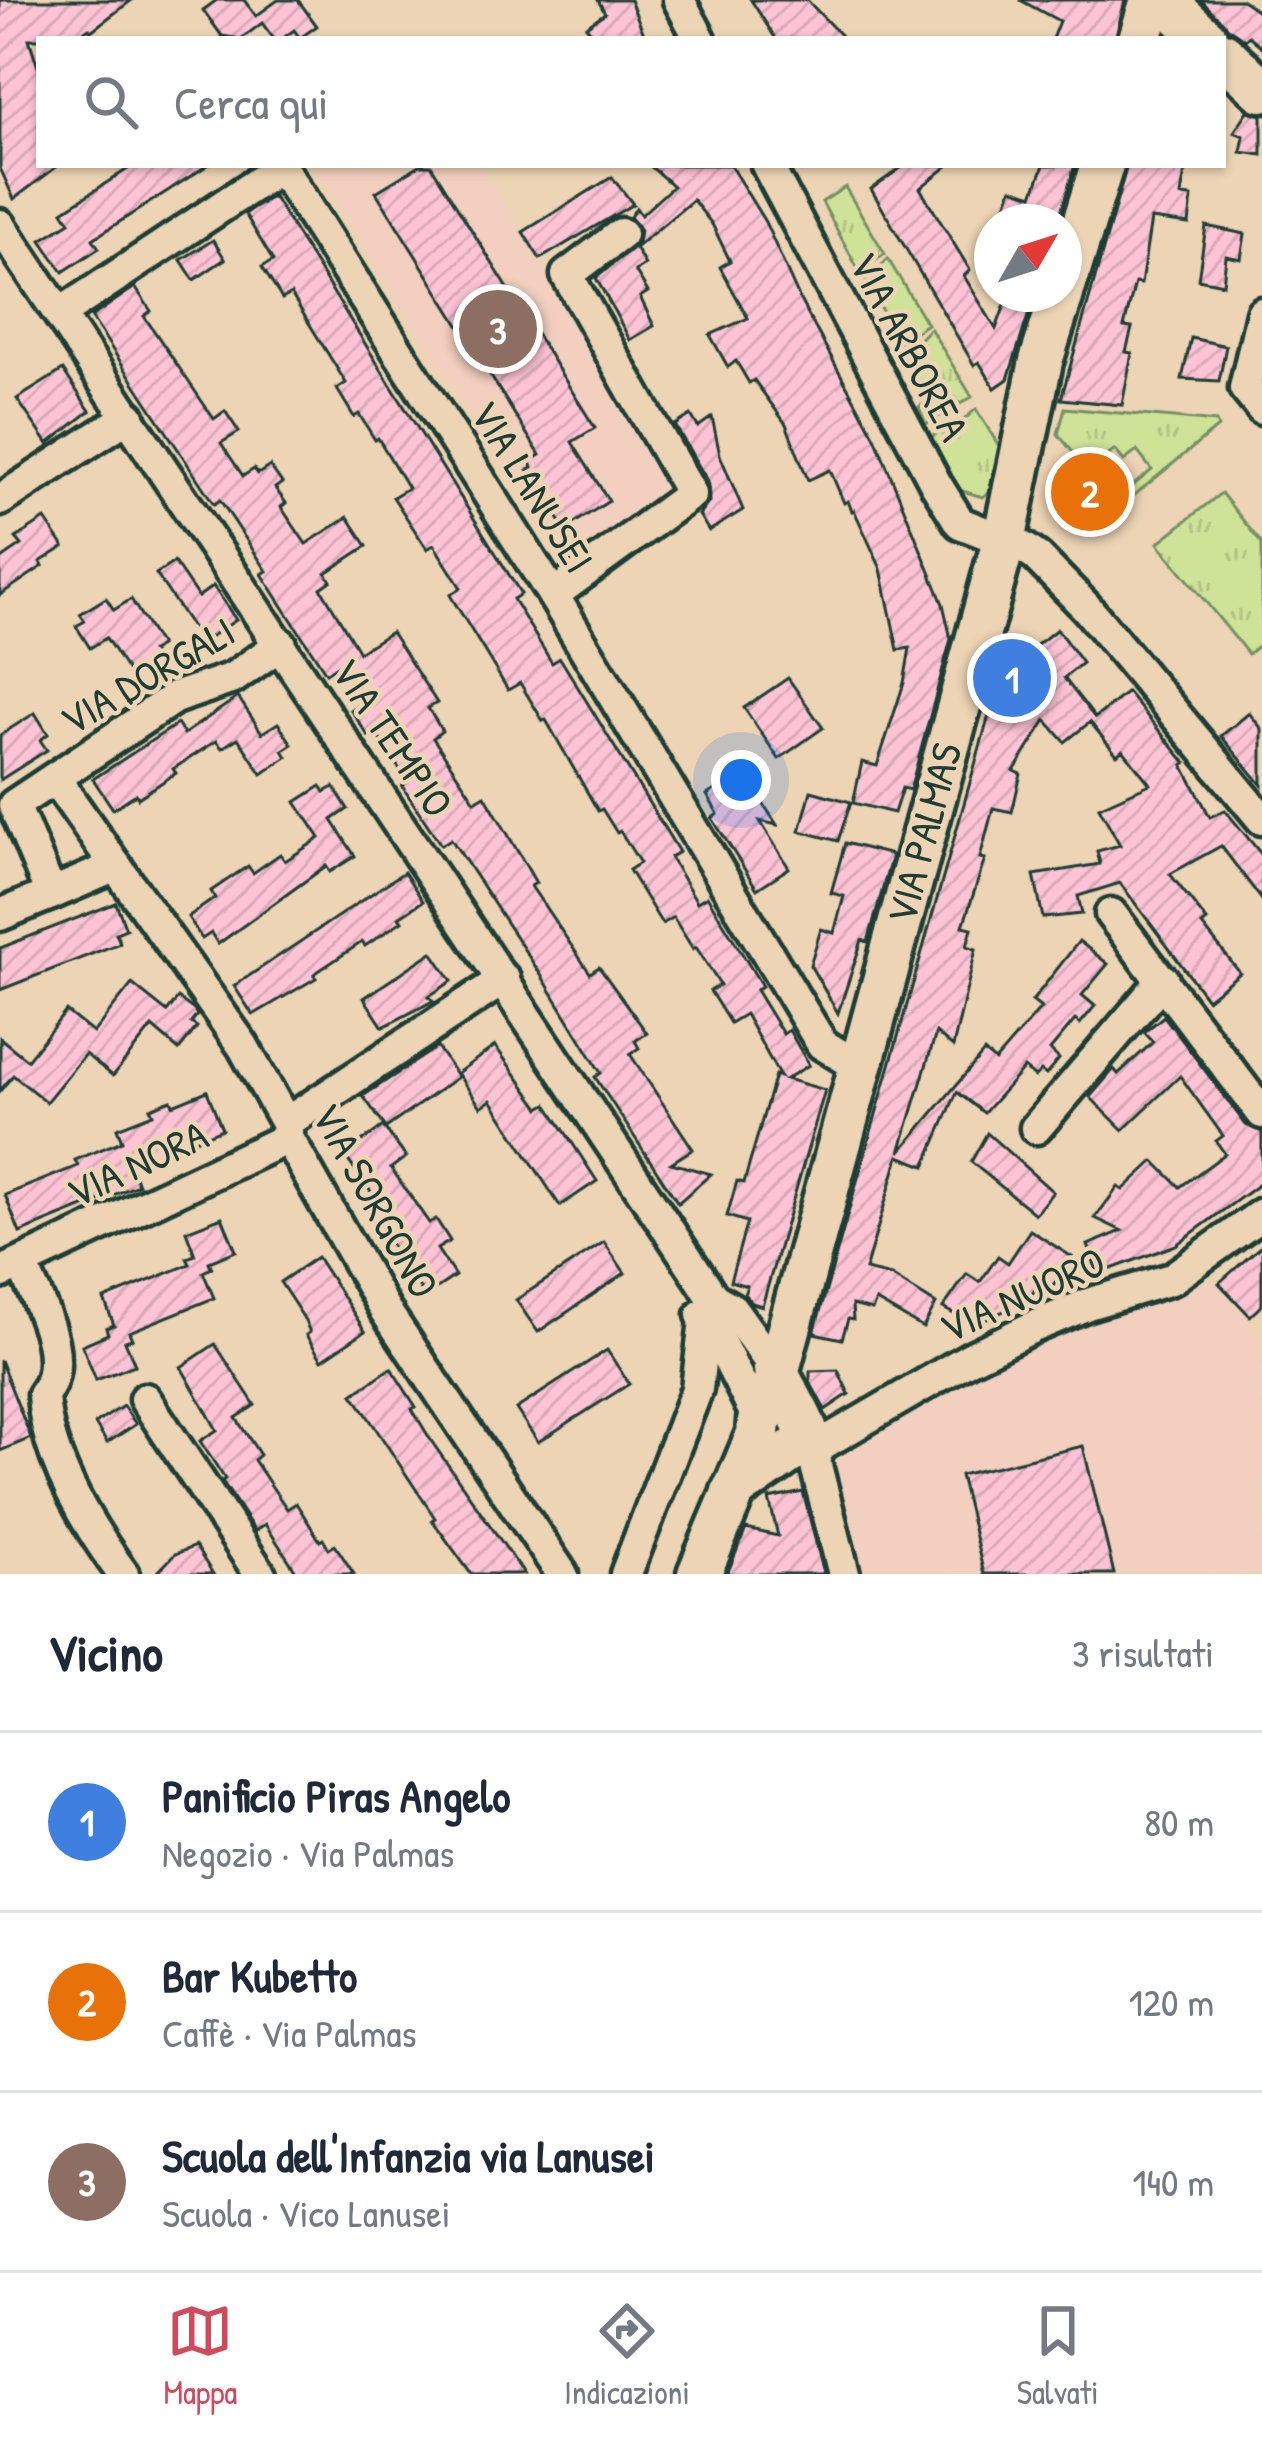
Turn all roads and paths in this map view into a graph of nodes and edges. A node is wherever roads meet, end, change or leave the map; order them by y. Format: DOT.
graph roads {
  1 [pos="679,0"];
  2 [pos="1152,0"];
  3 [pos="1164,0"];
  4 [pos="698,36"];
  5 [pos="1141,36"];
  6 [pos="1203,36"];
  7 [pos="1226,57"];
  8 [pos="1262,90"];
  9 [pos="279,168"];
  10 [pos="282,168"];
  11 [pos="769,168"];
  12 [pos="1101,168"];
  13 [pos="0,225"];
  14 [pos="1082,229"];
  15 [pos="621,234"];
  16 [pos="1056,312"];
  17 [pos="61,313"];
  18 [pos="1262,313"];
  19 [pos="1254,399"];
  20 [pos="129,416"];
  21 [pos="0,500"];
  22 [pos="1004,542"];
  23 [pos="553,595"];
  24 [pos="281,644"];
  25 [pos="56,779"];
  26 [pos="1262,819"];
  27 [pos="116,866"];
  28 [pos="51,894"];
  29 [pos="1111,914"];
  30 [pos="0,915"];
  31 [pos="504,979"];
  32 [pos="1162,980"];
  33 [pos="859,1066"];
  34 [pos="1262,1113"];
  35 [pos="1036,1128"];
  36 [pos="287,1130"];
  37 [pos="1262,1214"];
  38 [pos="11,1268"];
  39 [pos="708,1290"];
  40 [pos="146,1399"];
  41 [pos="784,1424"];
  42 [pos="123,1574"];
  43 [pos="260,1574"];
  44 [pos="562,1574"];
  45 [pos="626,1574"];
  46 [pos="698,1574"];
  47 [pos="844,1574"];
  1 -- 4 [label="street"];
  2 -- 5 [label="street"];
  3 -- 6 [label="street"];
  7 -- 8 [label="street"];
  9 -- 17 [label="street, VIA LANUSEI"];
  10 -- 23 [label="street, VIA LANUSEI"];
  11 -- 22 [label="street, VIA ARBOREA"];
  12 -- 14 [label="street, VIA PALMAS"];
  13 -- 17 [label="street, VIA TEMPIO"];
  15 -- 23 [label="street"];
  16 -- 22 [label="street, VIA PALMAS"];
  17 -- 20 [label="street, VIA TEMPIO"];
  18 -- 19 [label="street"];
  20 -- 21 [label="street"];
  20 -- 24 [label="street, VIA TEMPIO"];
  22 -- 26 [label="street, VIA ARBOREA"];
  22 -- 33 [label="street, VIA PALMAS"];
  23 -- 33 [label="street, VIA LANUSEI"];
  24 -- 25 [label="street, VIA DORGALI"];
  24 -- 31 [label="street, VIA TEMPIO"];
  25 -- 27 [label="street, VIA DORGALI"];
  25 -- 28 [label="street, VIA DORGALI"];
  27 -- 28 [label="street"];
  27 -- 36 [label="street, VIA SORGONO"];
  28 -- 30 [label="street"];
  29 -- 32 [label="street"];
  31 -- 36 [label="street, VIA NORA"];
  31 -- 39 [label="street, VIA TEMPIO"];
  32 -- 34 [label="street"];
  32 -- 35 [label="street"];
  33 -- 41 [label="street, VIA PALMAS"];
  36 -- 38 [label="street, VIA NORA"];
  36 -- 44 [label="street, VIA SORGONO"];
  37 -- 41 [label="street, VIA NUORO"];
  38 -- 42 [label="street"];
  39 -- 41 [label="street, VIA TEMPIO"];
  39 -- 41 [label="street, VIA TEMPIO"];
  39 -- 45 [label="street"];
  40 -- 43 [label="street"];
  41 -- 46 [label="street, VIA PALMAS"];
  41 -- 47 [label="street"];
}
